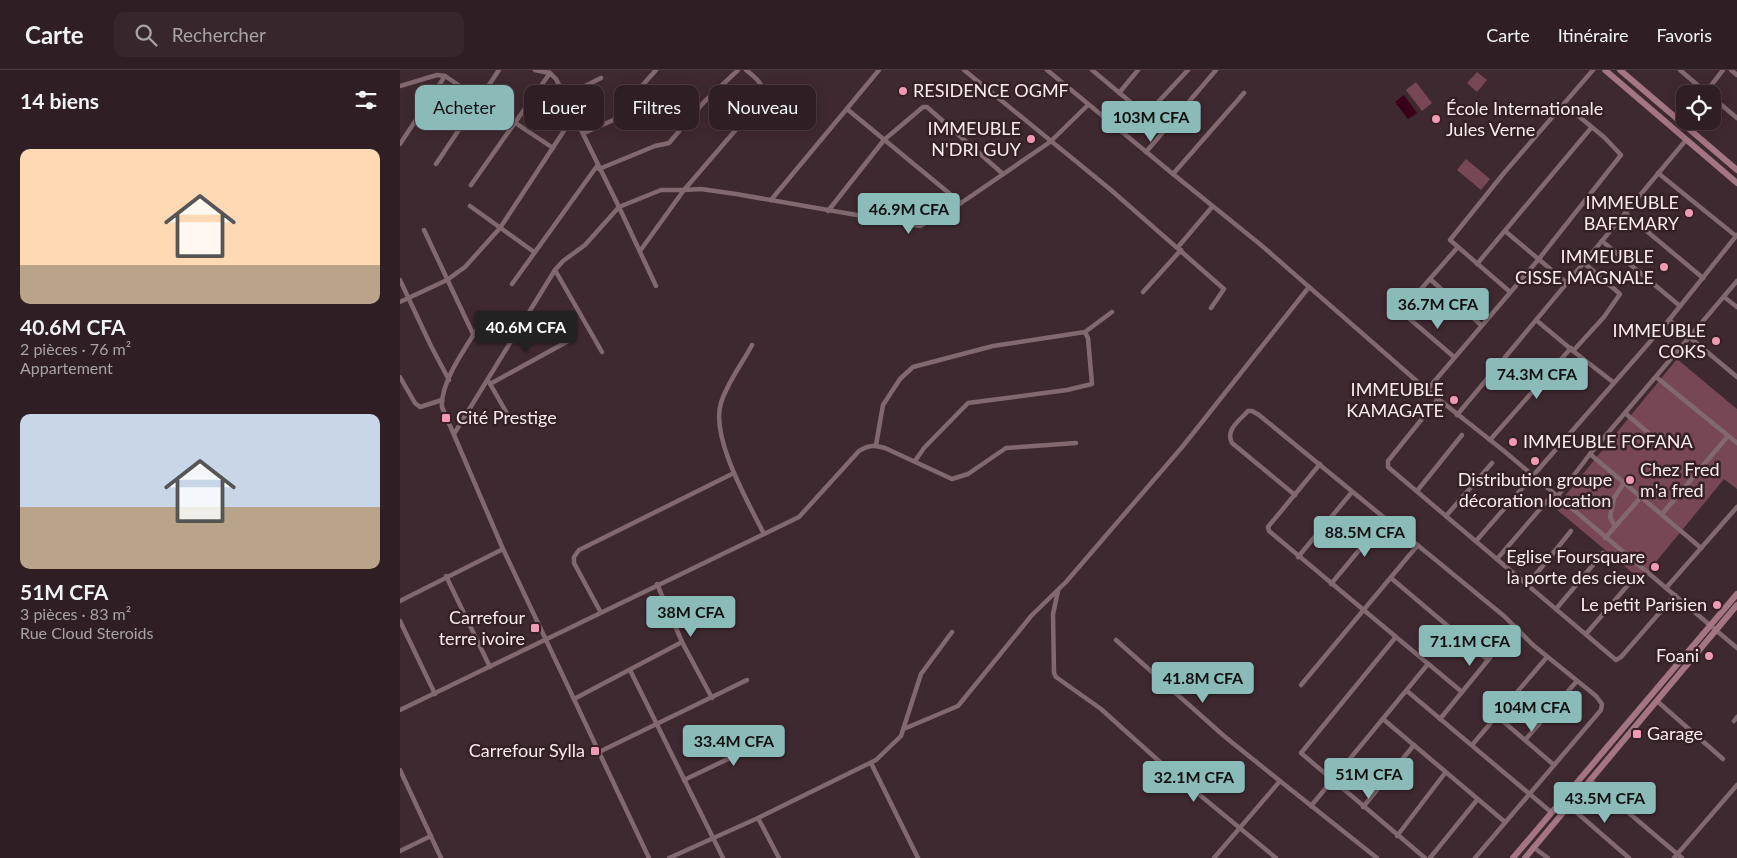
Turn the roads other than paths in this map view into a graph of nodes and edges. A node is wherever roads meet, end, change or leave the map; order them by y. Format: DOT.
graph roads {
  1 [pos="499,70"];
  2 [pos="535,70"];
  3 [pos="656,70"];
  4 [pos="738,70"];
  5 [pos="746,70"];
  6 [pos="879,70"];
  7 [pos="964,70"];
  8 [pos="1047,70"];
  9 [pos="1092,70"];
  10 [pos="1138,70"];
  11 [pos="1188,70"];
  12 [pos="1216,70"];
  13 [pos="1593,70"];
  14 [pos="1606,70"];
  15 [pos="1620,70"];
  16 [pos="1680,70"];
  17 [pos="1724,70"];
  18 [pos="1730,70"];
  19 [pos="550,73"];
  20 [pos="445,76"];
  21 [pos="1737,76"];
  22 [pos="601,78"];
  23 [pos="459,85"];
  24 [pos="489,85"];
  25 [pos="558,85"];
  26 [pos="587,85"];
  27 [pos="643,85"];
  28 [pos="1698,85"];
  29 [pos="1713,85"];
  30 [pos="400,86"];
  31 [pos="1119,93"];
  32 [pos="1244,94"];
  33 [pos="1564,104"];
  34 [pos="1088,105"];
  35 [pos="1721,105"];
  36 [pos="847,109"];
  37 [pos="1737,118"];
  38 [pos="614,120"];
  39 [pos="514,122"];
  40 [pos="1591,128"];
  41 [pos="459,130"];
  42 [pos="508,130"];
  43 [pos="565,130"];
  44 [pos="583,130"];
  45 [pos="584,133"];
  46 [pos="884,140"];
  47 [pos="1686,140"];
  48 [pos="1050,142"];
  49 [pos="400,144"];
  50 [pos="553,148"];
  51 [pos="1146,152"];
  52 [pos="436,164"];
  53 [pos="598,167"];
  54 [pos="1737,170"];
  55 [pos="1658,173"];
  56 [pos="1003,174"];
  57 [pos="1173,174"];
  58 [pos="1737,183"];
  59 [pos="470,185"];
  60 [pos="684,190"];
  61 [pos="771,200"];
  62 [pos="961,203"];
  63 [pos="470,206"];
  64 [pos="1212,207"];
  65 [pos="619,208"];
  66 [pos="828,211"];
  67 [pos="1625,213"];
  68 [pos="500,228"];
  69 [pos="424,230"];
  70 [pos="1505,231"];
  71 [pos="1736,238"];
  72 [pos="1602,241"];
  73 [pos="1180,248"];
  74 [pos="1457,248"];
  75 [pos="640,251"];
  76 [pos="534,252"];
  77 [pos="1538,260"];
  78 [pos="1584,263"];
  79 [pos="1477,264"];
  80 [pos="555,270"];
  81 [pos="1703,278"];
  82 [pos="1430,279"];
  83 [pos="400,280"];
  84 [pos="447,280"];
  85 [pos="1737,281"];
  86 [pos="1567,283"];
  87 [pos="512,284"];
  88 [pos="656,286"];
  89 [pos="1309,287"];
  90 [pos="1509,291"];
  91 [pos="1143,292"];
  92 [pos="1724,296"];
  93 [pos="408,299"];
  94 [pos="400,302"];
  95 [pos="1680,306"];
  96 [pos="1737,307"];
  97 [pos="1211,308"];
  98 [pos="1112,312"];
  99 [pos="1536,320"];
  100 [pos="1669,320"];
  101 [pos="482,321"];
  102 [pos="1481,325"];
  103 [pos="1085,332"];
  104 [pos="474,336"];
  105 [pos="1690,338"];
  106 [pos="572,339"];
  107 [pos="752,345"];
  108 [pos="1572,349"];
  109 [pos="602,352"];
  110 [pos="1454,357"];
  111 [pos="400,377"];
  112 [pos="1656,377"];
  113 [pos="1737,377"];
  114 [pos="487,379"];
  115 [pos="449,380"];
  116 [pos="1613,382"];
  117 [pos="490,384"];
  118 [pos="1427,390"];
  119 [pos="1438,399"];
  120 [pos="442,400"];
  121 [pos="1625,413"];
  122 [pos="1457,415"];
  123 [pos="513,424"];
  124 [pos="454,434"];
  125 [pos="1462,434"];
  126 [pos="1728,436"];
  127 [pos="1490,440"];
  128 [pos="1076,443"];
  129 [pos="1737,443"];
  130 [pos="876,445"];
  131 [pos="1666,448"];
  132 [pos="1590,454"];
  133 [pos="915,461"];
  134 [pos="1492,463"];
  135 [pos="1320,464"];
  136 [pos="734,473"];
  137 [pos="1534,477"];
  138 [pos="1624,483"];
  139 [pos="1417,491"];
  140 [pos="1352,492"];
  141 [pos="1295,495"];
  142 [pos="1555,495"];
  143 [pos="1641,497"];
  144 [pos="1737,507"];
  145 [pos="1662,514"];
  146 [pos="1446,516"];
  147 [pos="1385,519"];
  148 [pos="1615,526"];
  149 [pos="1571,531"];
  150 [pos="764,534"];
  151 [pos="1605,538"];
  152 [pos="1476,541"];
  153 [pos="1416,546"];
  154 [pos="503,548"];
  155 [pos="1701,548"];
  156 [pos="1603,553"];
  157 [pos="1298,557"];
  158 [pos="1497,559"];
  159 [pos="446,576"];
  160 [pos="1391,578"];
  161 [pos="1634,578"];
  162 [pos="657,584"];
  163 [pos="1331,584"];
  164 [pos="1528,584"];
  165 [pos="1666,588"];
  166 [pos="1058,591"];
  167 [pos="1737,594"];
  168 [pos="1675,595"];
  169 [pos="400,602"];
  170 [pos="1737,606"];
  171 [pos="1556,609"];
  172 [pos="1362,611"];
  173 [pos="600,612"];
  174 [pos="400,622"];
  175 [pos="1714,627"];
  176 [pos="1515,628"];
  177 [pos="952,632"];
  178 [pos="1586,634"];
  179 [pos="545,638"];
  180 [pos="1395,638"];
  181 [pos="1116,640"];
  182 [pos="682,642"];
  183 [pos="1737,648"];
  184 [pos="1546,657"];
  185 [pos="1488,660"];
  186 [pos="1428,664"];
  187 [pos="490,667"];
  188 [pos="630,670"];
  189 [pos="747,680"];
  190 [pos="1577,681"];
  191 [pos="1301,686"];
  192 [pos="1407,691"];
  193 [pos="1462,692"];
  194 [pos="435,694"];
  195 [pos="712,698"];
  196 [pos="574,699"];
  197 [pos="1657,701"];
  198 [pos="400,710"];
  199 [pos="1498,716"];
  200 [pos="1440,718"];
  201 [pos="1383,719"];
  202 [pos="656,724"];
  203 [pos="906,728"];
  204 [pos="774,737"];
  205 [pos="1525,740"];
  206 [pos="1414,745"];
  207 [pos="1472,745"];
  208 [pos="599,752"];
  209 [pos="1723,759"];
  210 [pos="872,763"];
  211 [pos="1554,765"];
  212 [pos="400,770"];
  213 [pos="1445,773"];
  214 [pos="1590,779"];
  215 [pos="402,780"];
  216 [pos="684,780"];
  217 [pos="1331,780"];
  218 [pos="1280,781"];
  219 [pos="1737,785"];
  220 [pos="1530,793"];
  221 [pos="1477,800"];
  222 [pos="1568,805"];
  223 [pos="1311,806"];
  224 [pos="1364,807"];
  225 [pos="1551,812"];
  226 [pos="758,818"];
  227 [pos="1505,822"];
  228 [pos="1240,829"];
  229 [pos="431,836"];
  230 [pos="1397,836"];
  231 [pos="714,838"];
  232 [pos="1533,847"];
  233 [pos="400,851"];
  234 [pos="1675,856"];
  235 [pos="441,858"];
  236 [pos="649,858"];
  237 [pos="669,858"];
  238 [pos="723,858"];
  239 [pos="779,858"];
  240 [pos="918,858"];
  241 [pos="1214,858"];
  242 [pos="1276,858"];
  243 [pos="1377,858"];
  244 [pos="1425,858"];
  245 [pos="1430,858"];
  246 [pos="1475,858"];
  247 [pos="1512,858"];
  248 [pos="1524,858"];
  249 [pos="1548,858"];
  250 [pos="1629,858"];
  251 [pos="1682,858"];
  1 -- 24 [label="street"];
  2 -- 19 [label="street"];
  3 -- 27 [label="street"];
  4 -- 53 [label="street"];
  5 -- 60 [label="street"];
  6 -- 36 [label="street"];
  7 -- 48 [label="street"];
  8 -- 34 [label="street"];
  9 -- 31 [label="street"];
  10 -- 31 [label="street"];
  11 -- 31 [label="street"];
  12 -- 51 [label="street"];
  13 -- 33 [label="street"];
  14 -- 47 [label="main road"];
  15 -- 54 [label="main road"];
  16 -- 28 [label="street"];
  17 -- 29 [label="street"];
  18 -- 21 [label="street"];
  19 -- 25 [label="street"];
  19 -- 39 [label="street"];
  20 -- 23 [label="street"];
  20 -- 30 [label="street"];
  20 -- 49 [label="street"];
  22 -- 26 [label="street"];
  32 -- 57 [label="street"];
  33 -- 40 [label="street"];
  33 -- 74 [label="street"];
  34 -- 48 [label="street"];
  34 -- 51 [label="street"];
  35 -- 37 [label="street"];
  36 -- 46 [label="street"];
  36 -- 61 [label="street"];
  38 -- 45 [label="street"];
  39 -- 50 [label="street"];
  40 -- 70 [label="street"];
  40 -- 77 [label="street"];
  41 -- 52 [label="street"];
  42 -- 59 [label="street"];
  43 -- 50 [label="street"];
  44 -- 45 [label="street"];
  45 -- 53 [label="street"];
  46 -- 56 [label="street"];
  46 -- 62 [label="street"];
  46 -- 66 [label="street"];
  47 -- 55 [label="street"];
  47 -- 58 [label="main road"];
  48 -- 56 [label="street"];
  48 -- 73 [label="street"];
  50 -- 68 [label="street"];
  51 -- 57 [label="street"];
  53 -- 65 [label="street"];
  53 -- 76 [label="street"];
  55 -- 67 [label="street"];
  55 -- 71 [label="street"];
  56 -- 62 [label="street"];
  57 -- 64 [label="street"];
  60 -- 61 [label="street"];
  60 -- 65 [label="street"];
  60 -- 75 [label="street"];
  61 -- 66 [label="street"];
  62 -- 66 [label="street"];
  63 -- 68 [label="street"];
  64 -- 73 [label="street"];
  64 -- 89 [label="street"];
  65 -- 75 [label="street"];
  65 -- 80 [label="street"];
  67 -- 72 [label="street"];
  67 -- 81 [label="street"];
  68 -- 76 [label="street"];
  68 -- 84 [label="street"];
  69 -- 84 [label="street"];
  70 -- 77 [label="street"];
  70 -- 79 [label="street"];
  71 -- 81 [label="street"];
  72 -- 78 [label="street"];
  72 -- 95 [label="street"];
  73 -- 91 [label="street"];
  73 -- 97 [label="street"];
  74 -- 79 [label="street"];
  74 -- 82 [label="street"];
  75 -- 88 [label="street"];
  76 -- 87 [label="street"];
  77 -- 86 [label="street"];
  77 -- 90 [label="street"];
  78 -- 86 [label="street"];
  78 -- 108 [label="street"];
  79 -- 90 [label="street"];
  80 -- 109 [label="street"];
  80 -- 114 [label="street"];
  81 -- 95 [label="street"];
  82 -- 102 [label="street"];
  82 -- 110 [label="street"];
  83 -- 93 [label="street"];
  84 -- 93 [label="street"];
  84 -- 104 [label="street"];
  85 -- 92 [label="street"];
  86 -- 99 [label="street"];
  89 -- 118 [label="street"];
  89 -- 166 [label="street"];
  90 -- 102 [label="street"];
  92 -- 96 [label="street"];
  92 -- 105 [label="street"];
  93 -- 94 [label="street"];
  93 -- 115 [label="street"];
  95 -- 100 [label="street"];
  98 -- 103 [label="street"];
  99 -- 108 [label="street"];
  99 -- 122 [label="street"];
  100 -- 105 [label="street"];
  100 -- 116 [label="street"];
  101 -- 104 [label="street"];
  102 -- 110 [label="street"];
  103 -- 130 [label="street"];
  103 -- 133 [label="street"];
  104 -- 115 [label="street"];
  105 -- 112 [label="street"];
  105 -- 113 [label="street"];
  106 -- 117 [label="street"];
  107 -- 136 [label="street"];
  108 -- 116 [label="street"];
  108 -- 127 [label="street"];
  110 -- 118 [label="street"];
  111 -- 120 [label="street"];
  112 -- 121 [label="street"];
  112 -- 126 [label="street"];
  114 -- 117 [label="street"];
  114 -- 124 [label="street"];
  115 -- 120 [label="street"];
  116 -- 137 [label="street"];
  117 -- 123 [label="street"];
  118 -- 119 [label="street"];
  119 -- 122 [label="street"];
  119 -- 139 [label="street"];
  120 -- 124 [label="street"];
  121 -- 131 [label="street"];
  121 -- 132 [label="street"];
  122 -- 127 [label="street"];
  124 -- 154 [label="street"];
  125 -- 139 [label="street"];
  126 -- 129 [label="street"];
  126 -- 145 [label="street"];
  127 -- 137 [label="street"];
  128 -- 133 [label="street"];
  130 -- 133 [label="street"];
  130 -- 150 [label="street"];
  132 -- 138 [label="street"];
  132 -- 142 [label="street"];
  134 -- 146 [label="street"];
  135 -- 140 [label="street"];
  135 -- 141 [label="street"];
  135 -- 141 [label="street"];
  136 -- 150 [label="street"];
  136 -- 173 [label="street"];
  137 -- 142 [label="street"];
  137 -- 152 [label="street"];
  138 -- 143 [label="street"];
  138 -- 148 [label="street"];
  139 -- 146 [label="street"];
  140 -- 147 [label="street"];
  140 -- 157 [label="street"];
  141 -- 157 [label="street"];
  142 -- 151 [label="street"];
  142 -- 158 [label="street"];
  143 -- 145 [label="street"];
  143 -- 148 [label="street"];
  144 -- 155 [label="street"];
  145 -- 155 [label="street"];
  146 -- 152 [label="street"];
  147 -- 153 [label="street"];
  147 -- 163 [label="street"];
  148 -- 151 [label="street"];
  149 -- 164 [label="street"];
  150 -- 162 [label="street"];
  151 -- 165 [label="street"];
  152 -- 158 [label="street"];
  153 -- 160 [label="street"];
  153 -- 176 [label="street"];
  154 -- 159 [label="street"];
  154 -- 179 [label="street"];
  155 -- 165 [label="street"];
  156 -- 171 [label="street"];
  157 -- 163 [label="street"];
  158 -- 164 [label="street"];
  159 -- 169 [label="street"];
  159 -- 187 [label="street"];
  160 -- 172 [label="street"];
  160 -- 185 [label="street"];
  161 -- 178 [label="street"];
  162 -- 173 [label="street"];
  162 -- 182 [label="street"];
  163 -- 172 [label="street"];
  164 -- 171 [label="street"];
  165 -- 168 [label="street"];
  166 -- 203 [label="street"];
  166 -- 228 [label="street"];
  167 -- 175 [label="main road"];
  168 -- 175 [label="street"];
  168 -- 178 [label="street"];
  170 -- 175 [label="main road"];
  171 -- 178 [label="street"];
  172 -- 180 [label="street"];
  172 -- 191 [label="street"];
  173 -- 179 [label="street"];
  174 -- 194 [label="street"];
  175 -- 183 [label="street"];
  175 -- 197 [label="main road"];
  175 -- 225 [label="main road"];
  176 -- 184 [label="street"];
  176 -- 185 [label="street"];
  177 -- 203 [label="street"];
  179 -- 187 [label="street"];
  179 -- 196 [label="street"];
  180 -- 186 [label="street"];
  180 -- 217 [label="street"];
  181 -- 218 [label="street"];
  182 -- 188 [label="street"];
  182 -- 195 [label="street"];
  184 -- 190 [label="street"];
  184 -- 199 [label="street"];
  185 -- 193 [label="street"];
  186 -- 192 [label="street"];
  186 -- 193 [label="street"];
  187 -- 194 [label="street"];
  188 -- 196 [label="street"];
  188 -- 202 [label="street"];
  189 -- 195 [label="street"];
  190 -- 205 [label="street"];
  190 -- 211 [label="street"];
  192 -- 200 [label="street"];
  192 -- 201 [label="street"];
  193 -- 200 [label="street"];
  194 -- 198 [label="street"];
  195 -- 202 [label="street"];
  196 -- 208 [label="street"];
  197 -- 209 [label="street"];
  197 -- 214 [label="main road"];
  199 -- 205 [label="street"];
  199 -- 207 [label="street"];
  200 -- 207 [label="street"];
  201 -- 206 [label="street"];
  201 -- 217 [label="street"];
  202 -- 208 [label="street"];
  202 -- 216 [label="street"];
  203 -- 210 [label="street"];
  204 -- 216 [label="street"];
  205 -- 211 [label="street"];
  206 -- 213 [label="street"];
  206 -- 224 [label="street"];
  207 -- 220 [label="street"];
  208 -- 236 [label="street"];
  210 -- 226 [label="street"];
  210 -- 240 [label="street"];
  211 -- 220 [label="street"];
  212 -- 215 [label="street"];
  213 -- 221 [label="street"];
  213 -- 230 [label="street"];
  214 -- 222 [label="main road"];
  214 -- 234 [label="street"];
  215 -- 229 [label="street"];
  216 -- 231 [label="street"];
  217 -- 223 [label="street"];
  217 -- 224 [label="street"];
  218 -- 223 [label="street"];
  218 -- 228 [label="street"];
  219 -- 234 [label="street"];
  220 -- 225 [label="street"];
  220 -- 227 [label="street"];
  221 -- 227 [label="street"];
  221 -- 245 [label="street"];
  222 -- 232 [label="main road"];
  222 -- 250 [label="street"];
  223 -- 243 [label="street"];
  224 -- 230 [label="street"];
  225 -- 247 [label="main road"];
  226 -- 231 [label="street"];
  226 -- 239 [label="street"];
  227 -- 246 [label="street"];
  228 -- 241 [label="street"];
  228 -- 242 [label="street"];
  229 -- 233 [label="street"];
  229 -- 235 [label="street"];
  230 -- 244 [label="street"];
  231 -- 237 [label="street"];
  231 -- 238 [label="street"];
  232 -- 248 [label="main road"];
  232 -- 249 [label="street"];
  234 -- 251 [label="street"];
}
